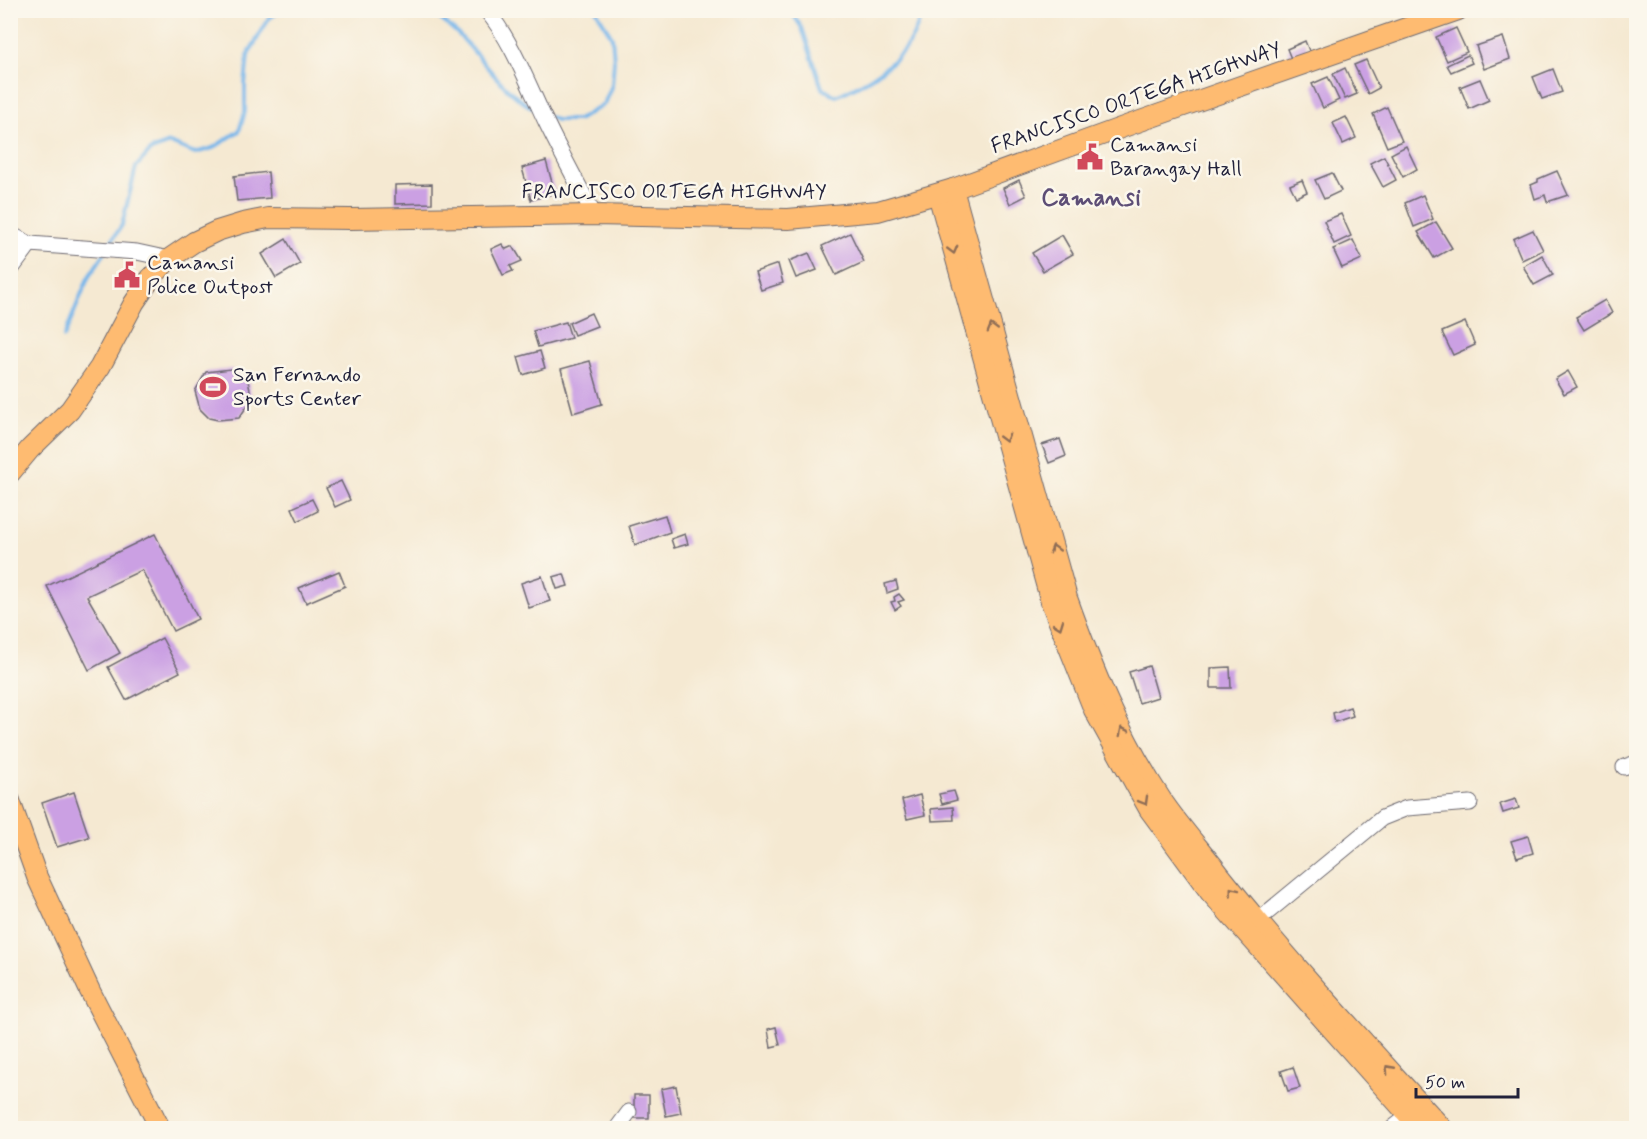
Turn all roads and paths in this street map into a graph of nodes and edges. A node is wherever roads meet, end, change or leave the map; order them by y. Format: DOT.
graph roads {
  1 [pos="486,10"];
  2 [pos="1458,10"];
  3 [pos="945,191"];
  4 [pos="594,214"];
  5 [pos="10,234"];
  6 [pos="30,244"];
  7 [pos="170,259"];
  8 [pos="10,272"];
  9 [pos="10,473"];
  10 [pos="10,801"];
  11 [pos="1470,803"];
  12 [pos="1257,921"];
  13 [pos="629,1112"];
  14 [pos="1417,1117"];
  15 [pos="160,1128"];
  16 [pos="617,1128"];
  17 [pos="1393,1128"];
  18 [pos="1442,1128"];
  1 -- 4 [label="street"];
  2 -- 3 [label="main road, FRANCISCO ORTEGA HIGHWAY"];
  3 -- 4 [label="main road, FRANCISCO ORTEGA HIGHWAY"];
  12 -- 3 [label="main road, one-way"];
  3 -- 14 [label="main road, one-way"];
  4 -- 7 [label="main road, FRANCISCO ORTEGA HIGHWAY"];
  5 -- 6 [label="street"];
  6 -- 7 [label="street"];
  6 -- 8 [label="street"];
  7 -- 9 [label="main road, FRANCISCO ORTEGA HIGHWAY"];
  10 -- 15 [label="main road"];
  11 -- 12 [label="street"];
  14 -- 12 [label="main road, one-way"];
  13 -- 16 [label="street"];
  14 -- 17 [label="street"];
  14 -- 18 [label="main road"];
}
